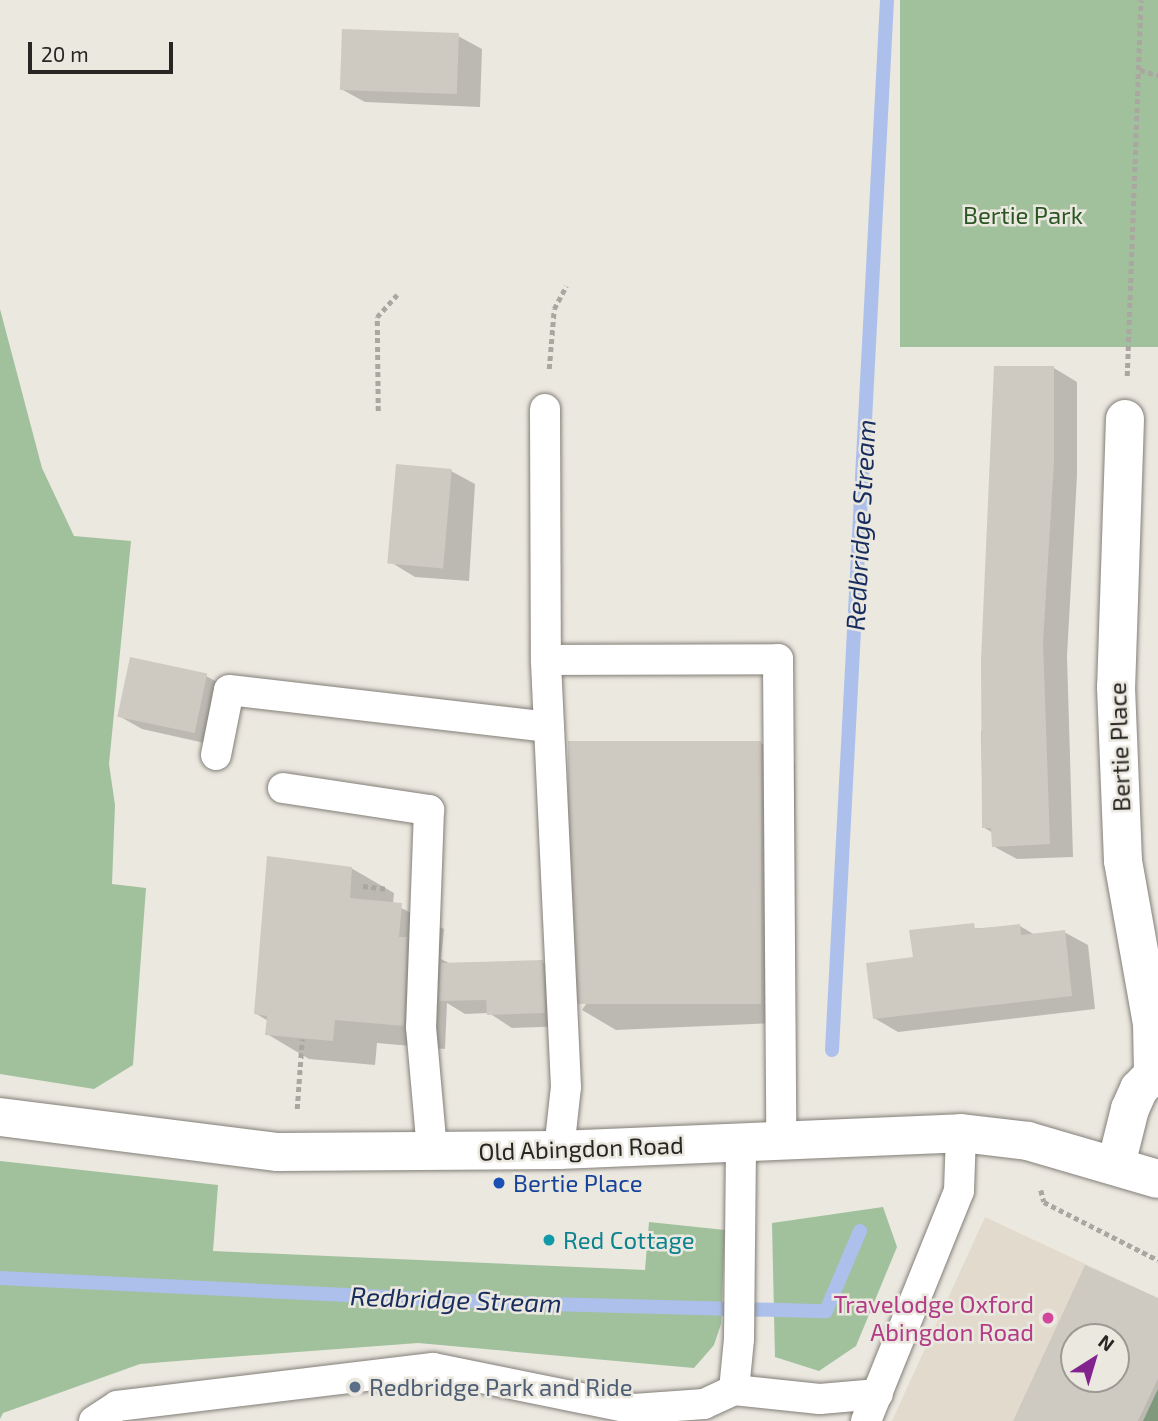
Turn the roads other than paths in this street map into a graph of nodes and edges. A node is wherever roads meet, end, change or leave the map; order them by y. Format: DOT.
graph roads {
  1 [pos="545,408"];
  2 [pos="1125,419"];
  3 [pos="546,660"];
  4 [pos="549,727"];
  5 [pos="216,755"];
  6 [pos="283,788"];
  7 [pos="1155,1070"];
  8 [pos="7,1117"];
  9 [pos="961,1133"];
  10 [pos="781,1141"];
  11 [pos="741,1143"];
  12 [pos="559,1150"];
  13 [pos="432,1151"];
  14 [pos="1116,1166"];
  15 [pos="1158,1179"];
  16 [pos="734,1390"];
  17 [pos="878,1394"];
  18 [pos="607,1413"];
  19 [pos="94,1421"];
  20 [pos="866,1421"];
  1 -- 3 [label="lane"];
  2 -- 7 [label="street, Bertie Place"];
  3 -- 4 [label="lane"];
  3 -- 10 [label="lane"];
  4 -- 5 [label="lane"];
  4 -- 12 [label="lane"];
  6 -- 13 [label="lane"];
  7 -- 14 [label="street"];
  8 -- 13 [label="street, Old Abingdon Road"];
  9 -- 10 [label="street, Old Abingdon Road"];
  9 -- 14 [label="street, Old Abingdon Road"];
  9 -- 17 [label="lane"];
  10 -- 11 [label="street, Old Abingdon Road"];
  11 -- 12 [label="street, Old Abingdon Road"];
  11 -- 16 [label="lane"];
  12 -- 13 [label="street, Old Abingdon Road"];
  14 -- 15 [label="street, Old Abingdon Road"];
  16 -- 17 [label="lane"];
  16 -- 18 [label="lane"];
  17 -- 20 [label="lane"];
  18 -- 19 [label="lane"];
}
